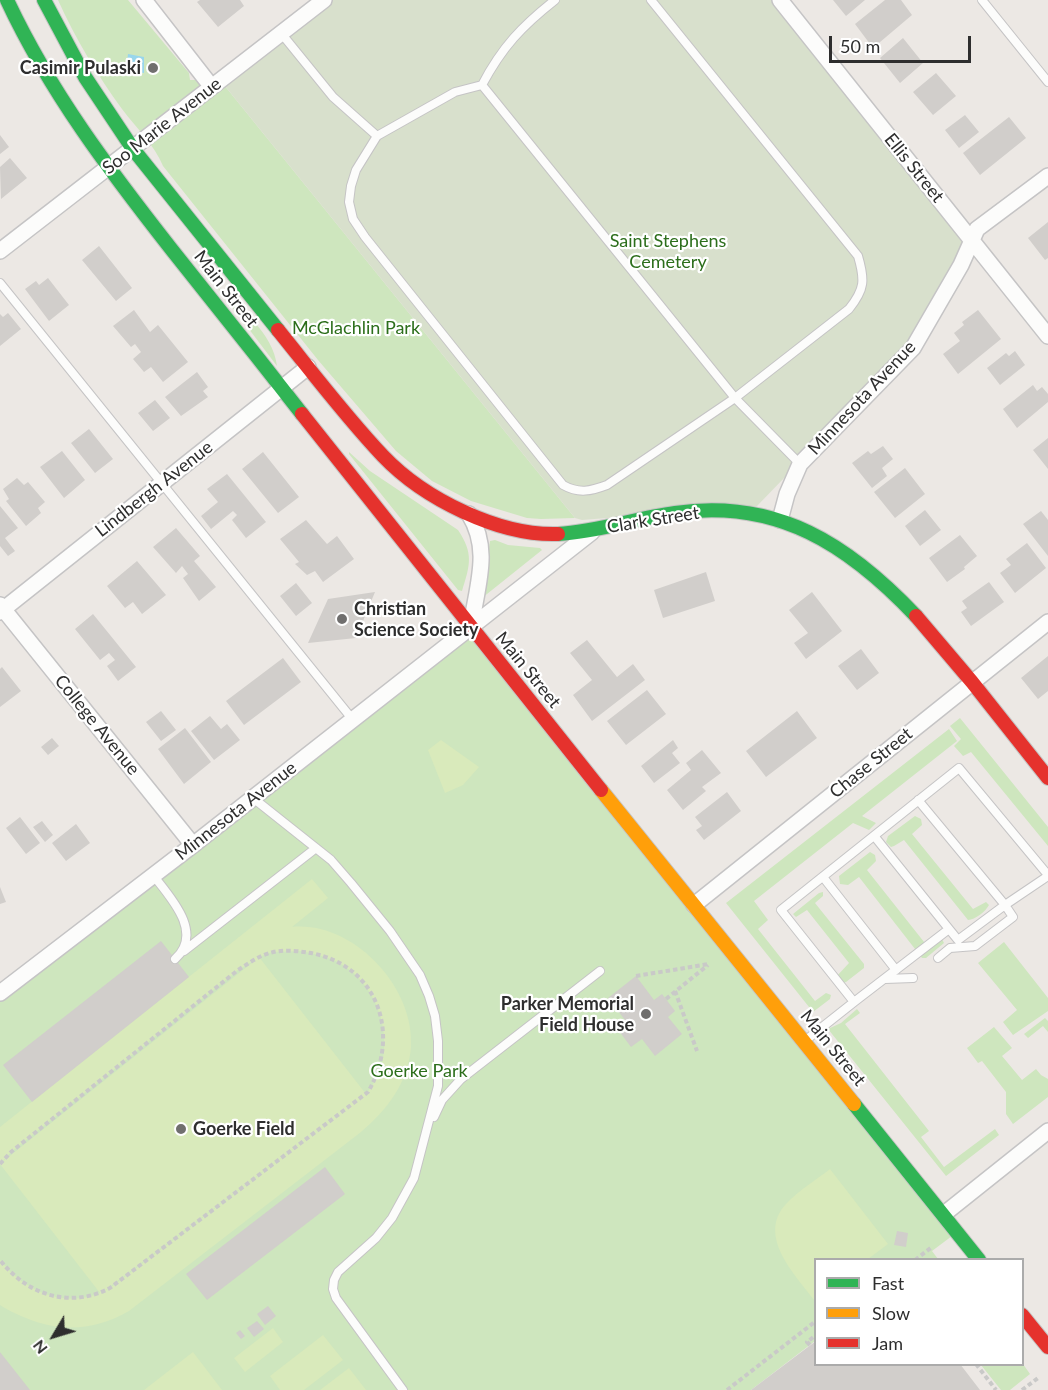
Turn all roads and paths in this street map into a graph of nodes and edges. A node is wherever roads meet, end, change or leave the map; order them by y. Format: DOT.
graph roads {
  1 [pos="7,0"];
  2 [pos="44,0"];
  3 [pos="144,0"];
  4 [pos="324,0"];
  5 [pos="555,0"];
  6 [pos="651,0"];
  7 [pos="780,0"];
  8 [pos="982,0"];
  9 [pos="281,33"];
  10 [pos="1048,82"];
  11 [pos="482,85"];
  12 [pos="212,86"];
  13 [pos="377,136"];
  14 [pos="133,149"];
  15 [pos="108,168"];
  16 [pos="1048,176"];
  17 [pos="971,240"];
  18 [pos="0,251"];
  19 [pos="0,283"];
  20 [pos="1048,336"];
  21 [pos="308,367"];
  22 [pos="282,388"];
  23 [pos="735,398"];
  24 [pos="800,464"];
  25 [pos="162,483"];
  26 [pos="468,512"];
  27 [pos="780,520"];
  28 [pos="596,528"];
  29 [pos="1,608"];
  30 [pos="1048,622"];
  31 [pos="471,628"];
  32 [pos="972,682"];
  33 [pos="353,720"];
  34 [pos="1048,778"];
  35 [pos="253,798"];
  36 [pos="918,800"];
  37 [pos="875,837"];
  38 [pos="193,845"];
  39 [pos="316,848"];
  40 [pos="153,875"];
  41 [pos="1048,875"];
  42 [pos="823,877"];
  43 [pos="694,905"];
  44 [pos="1005,905"];
  45 [pos="949,930"];
  46 [pos="184,951"];
  47 [pos="938,958"];
  48 [pos="175,959"];
  49 [pos="896,970"];
  50 [pos="600,971"];
  51 [pos="636,976"];
  52 [pos="913,978"];
  53 [pos="884,979"];
  54 [pos="675,991"];
  55 [pos="0,993"];
  56 [pos="666,999"];
  57 [pos="854,1002"];
  58 [pos="805,1041"];
  59 [pos="697,1051"];
  60 [pos="1048,1131"];
  61 [pos="425,1134"];
  62 [pos="0,1164"];
  63 [pos="944,1214"];
  64 [pos="932,1247"];
  65 [pos="918,1258"];
  66 [pos="977,1258"];
  67 [pos="0,1260"];
  68 [pos="1024,1315"];
  69 [pos="814,1323"];
  70 [pos="814,1337"];
  71 [pos="810,1345"];
  72 [pos="1048,1347"];
  73 [pos="977,1366"];
  74 [pos="1038,1378"];
  75 [pos="403,1390"];
  76 [pos="727,1390"];
  77 [pos="996,1390"];
  78 [pos="1022,1390"];
  1 -- 15 [label="main road, Main Street"];
  2 -- 14 [label="main road, Clark Street"];
  3 -- 12 [label="street"];
  4 -- 9 [label="street, Soo Marie Avenue"];
  5 -- 11 [label="lane"];
  6 -- 23 [label="lane"];
  7 -- 17 [label="street, Ellis Street"];
  8 -- 10 [label="lane"];
  9 -- 12 [label="street, Soo Marie Avenue"];
  9 -- 13 [label="lane"];
  11 -- 13 [label="lane"];
  11 -- 23 [label="lane"];
  12 -- 14 [label="street, Soo Marie Avenue"];
  13 -- 23 [label="lane"];
  14 -- 15 [label="street, Soo Marie Avenue"];
  14 -- 21 [label="main road, Clark Street"];
  15 -- 18 [label="street, Soo Marie Avenue"];
  15 -- 22 [label="main road, Main Street"];
  16 -- 17 [label="street, Minnesota Avenue"];
  17 -- 20 [label="street, Ellis Street"];
  17 -- 24 [label="street, Minnesota Avenue"];
  19 -- 25 [label="lane"];
  21 -- 22 [label="street, Lindbergh Avenue"];
  21 -- 26 [label="main road, Clark Street"];
  22 -- 25 [label="street, Lindbergh Avenue"];
  22 -- 31 [label="main road, Main Street"];
  23 -- 24 [label="lane"];
  24 -- 27 [label="street, Minnesota Avenue"];
  25 -- 29 [label="street, Lindbergh Avenue"];
  25 -- 33 [label="lane"];
  26 -- 28 [label="main road, Clark Street"];
  26 -- 31 [label="street"];
  27 -- 28 [label="main road, Clark Street"];
  27 -- 32 [label="main road, Clark Street"];
  28 -- 31 [label="street, Minnesota Avenue"];
  29 -- 38 [label="street, College Avenue"];
  30 -- 32 [label="street, Chase Street"];
  31 -- 33 [label="street, Minnesota Avenue"];
  31 -- 43 [label="main road, Main Street"];
  32 -- 34 [label="main road, Clark Street"];
  32 -- 43 [label="street, Chase Street"];
  33 -- 35 [label="street, Minnesota Avenue"];
  35 -- 38 [label="street, Minnesota Avenue"];
  35 -- 39 [label="lane"];
  36 -- 37 [label="lane"];
  36 -- 41 [label="lane"];
  36 -- 44 [label="lane"];
  37 -- 42 [label="lane"];
  37 -- 45 [label="lane"];
  38 -- 40 [label="street, Minnesota Avenue"];
  39 -- 46 [label="lane"];
  39 -- 61 [label="lane"];
  40 -- 46 [label="lane"];
  40 -- 55 [label="street, Minnesota Avenue"];
  41 -- 44 [label="lane"];
  42 -- 49 [label="lane"];
  42 -- 57 [label="lane"];
  43 -- 58 [label="main road, Main Street"];
  44 -- 45 [label="lane"];
  44 -- 47 [label="lane"];
  45 -- 49 [label="lane"];
  46 -- 48 [label="lane"];
  49 -- 53 [label="lane"];
  50 -- 61 [label="lane"];
  51 -- 54 [label="path"];
  52 -- 53 [label="lane"];
  53 -- 57 [label="lane"];
  54 -- 56 [label="path"];
  54 -- 59 [label="path"];
  57 -- 58 [label="lane"];
  58 -- 63 [label="main road, Main Street"];
  60 -- 63 [label="street"];
  61 -- 75 [label="lane"];
  62 -- 67 [label="path"];
  63 -- 66 [label="main road, Main Street"];
  64 -- 65 [label="path"];
  68 -- 72 [label="main road"];
  69 -- 76 [label="path"];
  70 -- 71 [label="path"];
  73 -- 77 [label="path"];
  74 -- 78 [label="path"];
}
